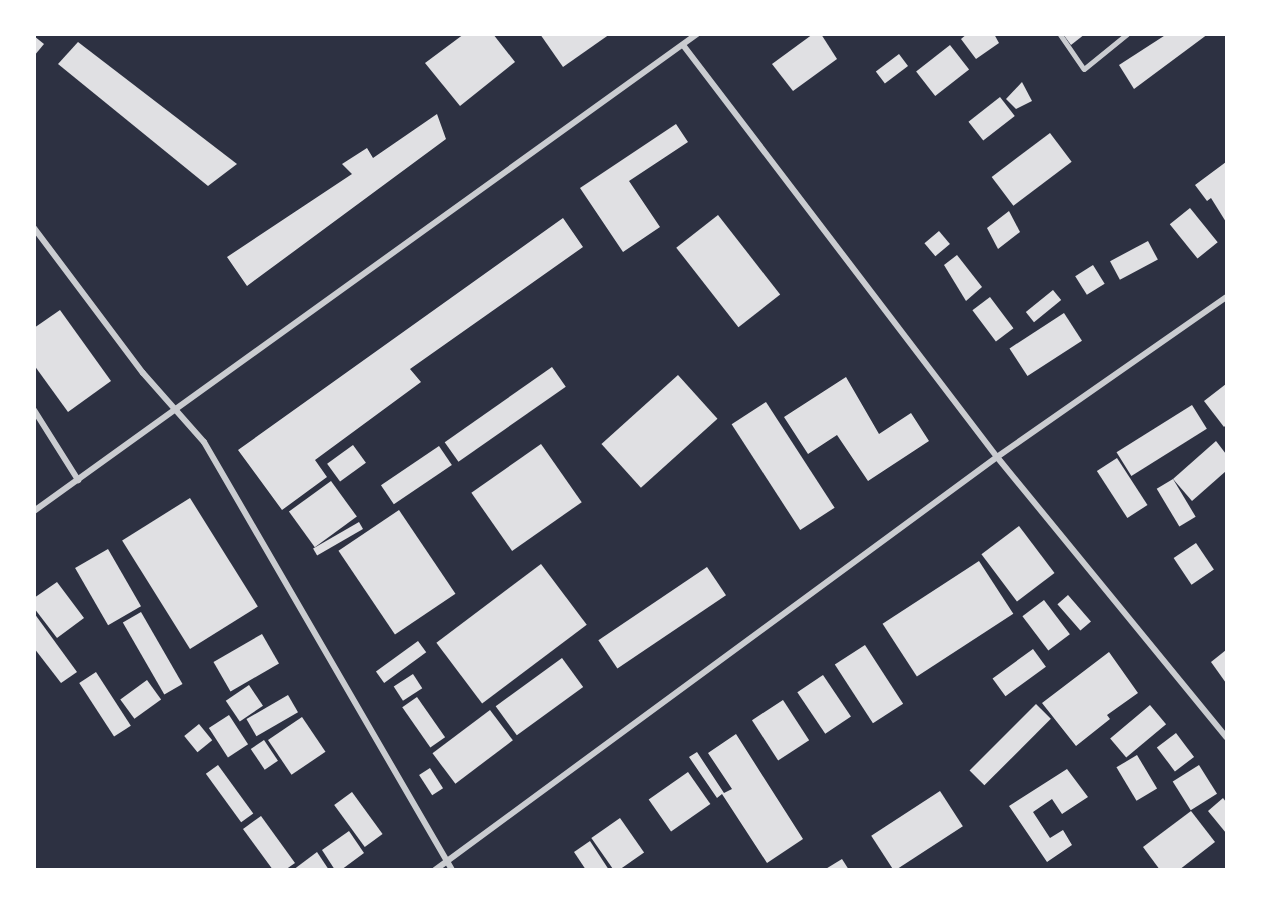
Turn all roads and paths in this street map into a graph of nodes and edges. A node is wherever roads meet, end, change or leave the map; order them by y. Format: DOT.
graph roads {
  1 [pos="697,34"];
  2 [pos="1059,34"];
  3 [pos="1127,34"];
  4 [pos="683,45"];
  5 [pos="34,228"];
  6 [pos="1227,297"];
  7 [pos="34,410"];
  8 [pos="175,410"];
  9 [pos="997,457"];
  10 [pos="78,480"];
  11 [pos="34,511"];
  12 [pos="1227,737"];
  13 [pos="447,860"];
  14 [pos="435,870"];
  15 [pos="452,870"];
  1 -- 4 [label="street"];
  2 -- 3 [label="lane"];
  4 -- 8 [label="street"];
  4 -- 9 [label="street"];
  5 -- 8 [label="street"];
  6 -- 9 [label="street"];
  7 -- 10 [label="street"];
  8 -- 10 [label="street"];
  8 -- 13 [label="street"];
  9 -- 12 [label="street"];
  9 -- 13 [label="street"];
  10 -- 11 [label="street"];
  13 -- 14 [label="street"];
  13 -- 15 [label="street"];
}
